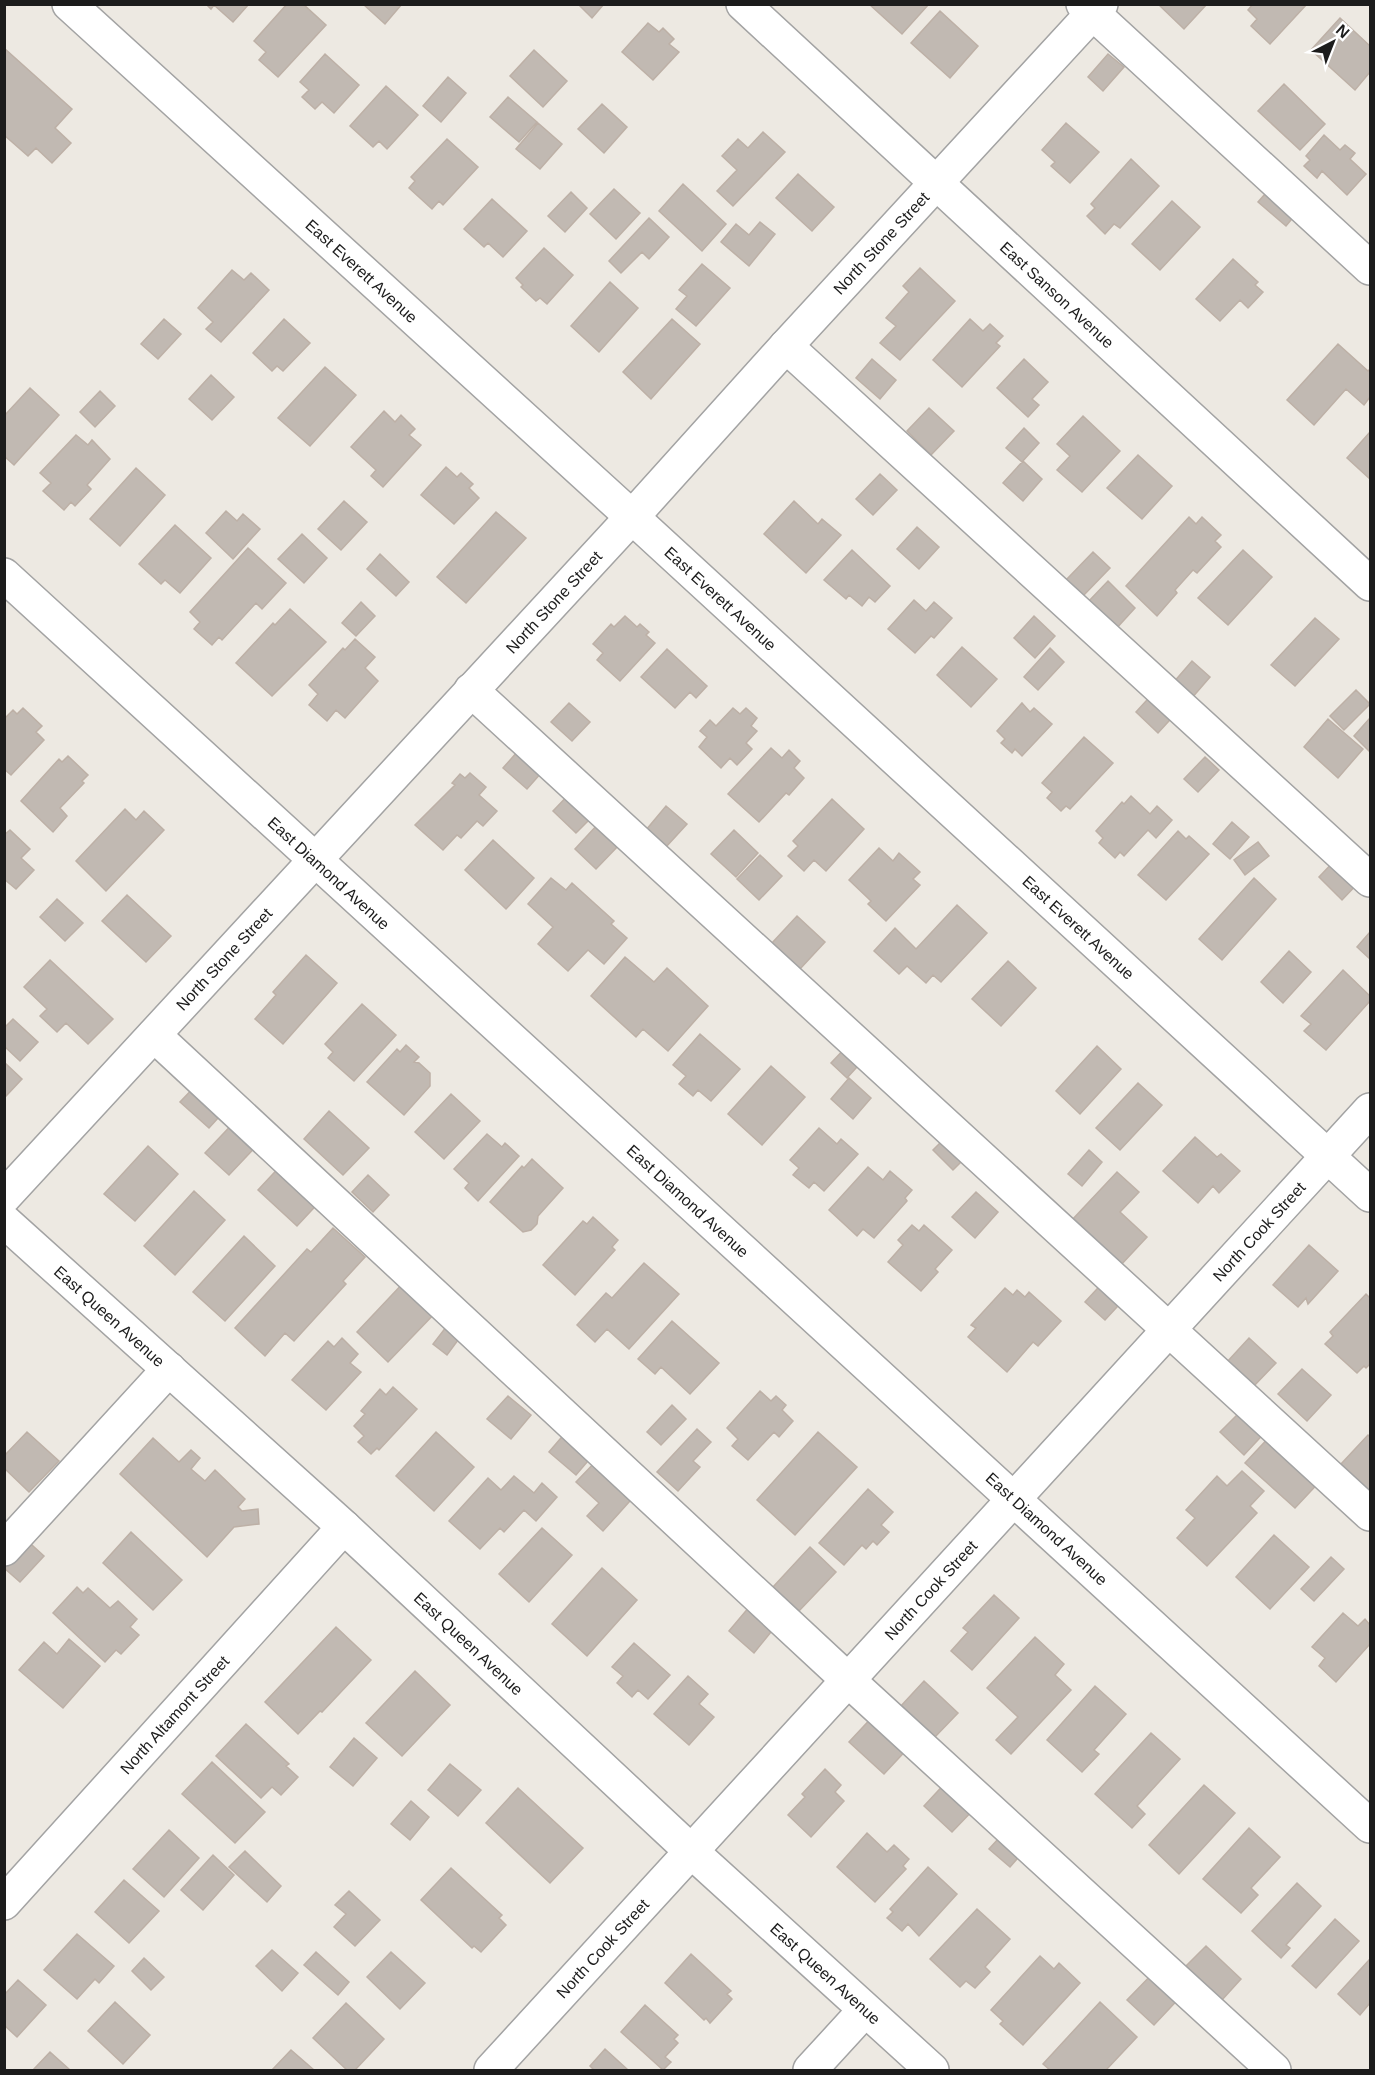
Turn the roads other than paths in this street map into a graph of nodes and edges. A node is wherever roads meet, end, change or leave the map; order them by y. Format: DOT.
graph roads {
  1 [pos="69,4"];
  2 [pos="744,4"];
  3 [pos="1092,7"];
  4 [pos="937,183"];
  5 [pos="1371,268"];
  6 [pos="786,346"];
  7 [pos="632,517"];
  8 [pos="4,574"];
  9 [pos="1371,584"];
  10 [pos="471,690"];
  11 [pos="314,860"];
  12 [pos="1371,880"];
  13 [pos="154,1035"];
  14 [pos="1371,1110"];
  15 [pos="1328,1156"];
  16 [pos="1371,1195"];
  17 [pos="4,1197"];
  18 [pos="4,1221"];
  19 [pos="1169,1331"];
  20 [pos="169,1369"];
  21 [pos="1016,1498"];
  22 [pos="1371,1514"];
  23 [pos="344,1527"];
  24 [pos="4,1549"];
  25 [pos="849,1681"];
  26 [pos="1371,1826"];
  27 [pos="692,1852"];
  28 [pos="4,1903"];
  29 [pos="866,2010"];
  30 [pos="491,2070"];
  31 [pos="810,2070"];
  32 [pos="932,2070"];
  33 [pos="1274,2070"];
  1 -- 7 [label="street, East Everett Avenue"];
  2 -- 4 [label="street, East Sanson Avenue"];
  3 -- 4 [label="street, North Stone Street"];
  3 -- 5 [label="street"];
  4 -- 6 [label="street, North Stone Street"];
  4 -- 9 [label="street, East Sanson Avenue"];
  6 -- 7 [label="street, North Stone Street"];
  6 -- 12 [label="street"];
  7 -- 10 [label="street, North Stone Street"];
  7 -- 15 [label="street, East Everett Avenue"];
  8 -- 11 [label="street, East Diamond Avenue"];
  10 -- 11 [label="street, North Stone Street"];
  10 -- 19 [label="street"];
  11 -- 13 [label="street, North Stone Street"];
  11 -- 21 [label="street, East Diamond Avenue"];
  13 -- 17 [label="street, North Stone Street"];
  13 -- 25 [label="street"];
  14 -- 15 [label="street, North Cook Street"];
  15 -- 16 [label="street, East Everett Avenue"];
  15 -- 19 [label="street, North Cook Street"];
  18 -- 20 [label="street, East Queen Avenue"];
  19 -- 21 [label="street, North Cook Street"];
  19 -- 22 [label="street"];
  20 -- 23 [label="street, East Queen Avenue"];
  20 -- 24 [label="street"];
  21 -- 25 [label="street, North Cook Street"];
  21 -- 26 [label="street, East Diamond Avenue"];
  23 -- 27 [label="street, East Queen Avenue"];
  23 -- 28 [label="street, North Altamont Street"];
  25 -- 27 [label="street, North Cook Street"];
  25 -- 33 [label="street"];
  27 -- 29 [label="street, East Queen Avenue"];
  27 -- 30 [label="street, North Cook Street"];
  29 -- 31 [label="street"];
  29 -- 32 [label="street, East Queen Avenue"];
}
